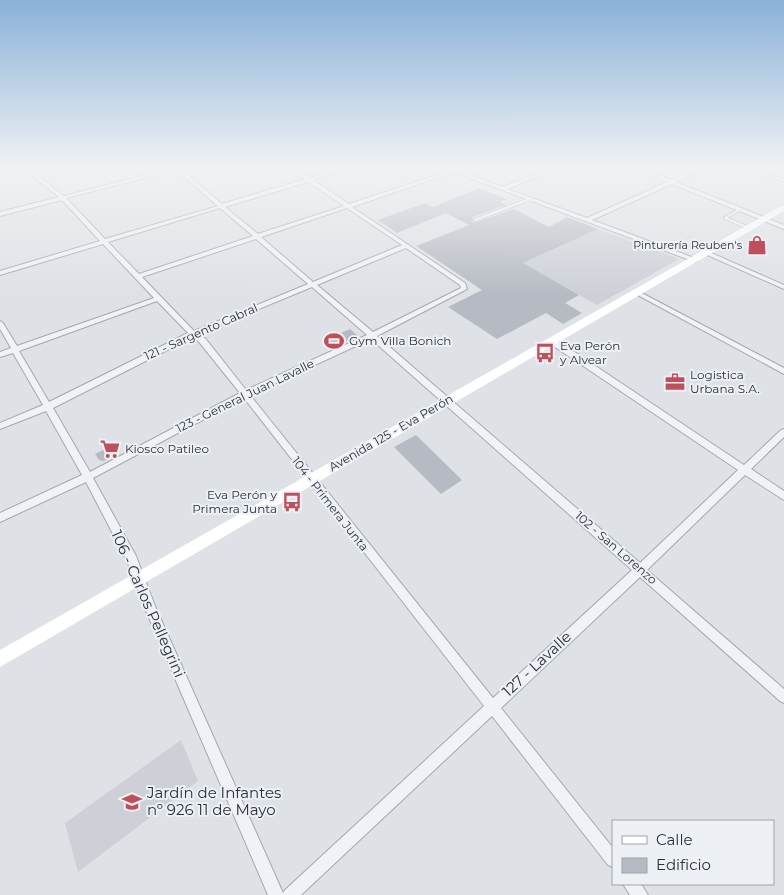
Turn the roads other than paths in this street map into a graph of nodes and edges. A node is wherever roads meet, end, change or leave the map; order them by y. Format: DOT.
graph roads {
  1 [pos="13,211"];
  2 [pos="75,211"];
  3 [pos="205,211"];
  4 [pos="226,211"];
  5 [pos="332,211"];
  6 [pos="354,211"];
  7 [pos="499,211"];
  8 [pos="562,211"];
  9 [pos="608,211"];
  10 [pos="738,211"];
  11 [pos="741,211"];
  12 [pos="779,211"];
  13 [pos="0,214"];
  14 [pos="764,219"];
  15 [pos="475,220"];
  16 [pos="588,220"];
  17 [pos="784,227"];
  18 [pos="749,228"];
  19 [pos="255,236"];
  20 [pos="106,242"];
  21 [pos="406,246"];
  22 [pos="707,253"];
  23 [pos="695,260"];
  24 [pos="0,273"];
  25 [pos="139,276"];
  26 [pos="312,285"];
  27 [pos="784,287"];
  28 [pos="636,292"];
  29 [pos="159,298"];
  30 [pos="0,323"];
  31 [pos="192,334"];
  32 [pos="371,336"];
  33 [pos="552,341"];
  34 [pos="15,349"];
  35 [pos="0,355"];
  36 [pos="784,372"];
  37 [pos="245,394"];
  38 [pos="447,400"];
  39 [pos="47,407"];
  40 [pos="0,426"];
  41 [pos="784,432"];
  42 [pos="744,470"];
  43 [pos="88,477"];
  44 [pos="311,479"];
  45 [pos="784,496"];
  46 [pos="0,518"];
  47 [pos="640,570"];
  48 [pos="139,580"];
  49 [pos="0,659"];
  50 [pos="784,697"];
  51 [pos="490,707"];
  52 [pos="612,859"];
  53 [pos="632,885"];
  54 [pos="276,895"];
  55 [pos="290,895"];
  56 [pos="640,895"];
  1 -- 13 [label="street"];
  2 -- 20 [label="street, 104 - Primera Junta"];
  3 -- 20 [label="street"];
  4 -- 19 [label="street, 102 - San Lorenzo"];
  5 -- 19 [label="street"];
  6 -- 21 [label="street"];
  7 -- 15 [label="lane"];
  8 -- 16 [label="street"];
  9 -- 16 [label="street"];
  10 -- 18 [label="lane"];
  11 -- 14 [label="street"];
  12 -- 14 [label="main road, Avenida 125 - Eva Perón"];
  14 -- 17 [label="street"];
  14 -- 18 [label="main road, Avenida 125 - Eva Perón"];
  16 -- 23 [label="street"];
  18 -- 22 [label="main road, Avenida 125 - Eva Perón"];
  19 -- 25 [label="street"];
  19 -- 26 [label="street, 102 - San Lorenzo"];
  20 -- 24 [label="street"];
  20 -- 25 [label="street, 104 - Primera Junta"];
  21 -- 26 [label="street, 121 - Sargento Cabral"];
  21 -- 32 [label="street, 123 - General Juan Lavalle"];
  22 -- 23 [label="main road, Avenida 125 - Eva Perón"];
  22 -- 27 [label="street"];
  23 -- 28 [label="main road, Avenida 125 - Eva Perón"];
  25 -- 29 [label="street, 104 - Primera Junta"];
  26 -- 31 [label="street, 121 - Sargento Cabral"];
  26 -- 32 [label="street, 102 - San Lorenzo"];
  28 -- 33 [label="main road, Avenida 125 - Eva Perón"];
  28 -- 36 [label="street"];
  29 -- 31 [label="street, 104 - Primera Junta"];
  29 -- 34 [label="street"];
  30 -- 34 [label="street, 106 - Carlos Pellegrini"];
  31 -- 37 [label="street, 104 - Primera Junta"];
  31 -- 39 [label="street, 121 - Sargento Cabral"];
  32 -- 37 [label="street, 123 - General Juan Lavalle"];
  32 -- 38 [label="street, 102 - San Lorenzo"];
  33 -- 38 [label="main road, Avenida 125 - Eva Perón"];
  33 -- 42 [label="street"];
  34 -- 35 [label="street"];
  34 -- 39 [label="street, 106 - Carlos Pellegrini"];
  37 -- 43 [label="street, 123 - General Juan Lavalle"];
  37 -- 44 [label="street, 104 - Primera Junta"];
  38 -- 44 [label="main road, Avenida 125 - Eva Perón"];
  38 -- 47 [label="street, 102 - San Lorenzo"];
  39 -- 40 [label="street, 121 - Sargento Cabral"];
  39 -- 43 [label="street, 106 - Carlos Pellegrini"];
  41 -- 42 [label="street, 127 - Lavalle"];
  42 -- 45 [label="street"];
  42 -- 47 [label="street, 127 - Lavalle"];
  43 -- 46 [label="street, 123 - General Juan Lavalle"];
  43 -- 48 [label="street, 106 - Carlos Pellegrini"];
  44 -- 48 [label="main road, Avenida 125 - Eva Perón"];
  44 -- 51 [label="street, 104 - Primera Junta"];
  47 -- 50 [label="street, 102 - San Lorenzo"];
  47 -- 51 [label="street, 127 - Lavalle"];
  48 -- 49 [label="main road, Avenida 125 - Eva Perón"];
  48 -- 54 [label="street, 106 - Carlos Pellegrini"];
  51 -- 52 [label="street, 104 - Primera Junta"];
  51 -- 55 [label="street, 127 - Lavalle"];
  53 -- 56 [label="street"];
}
